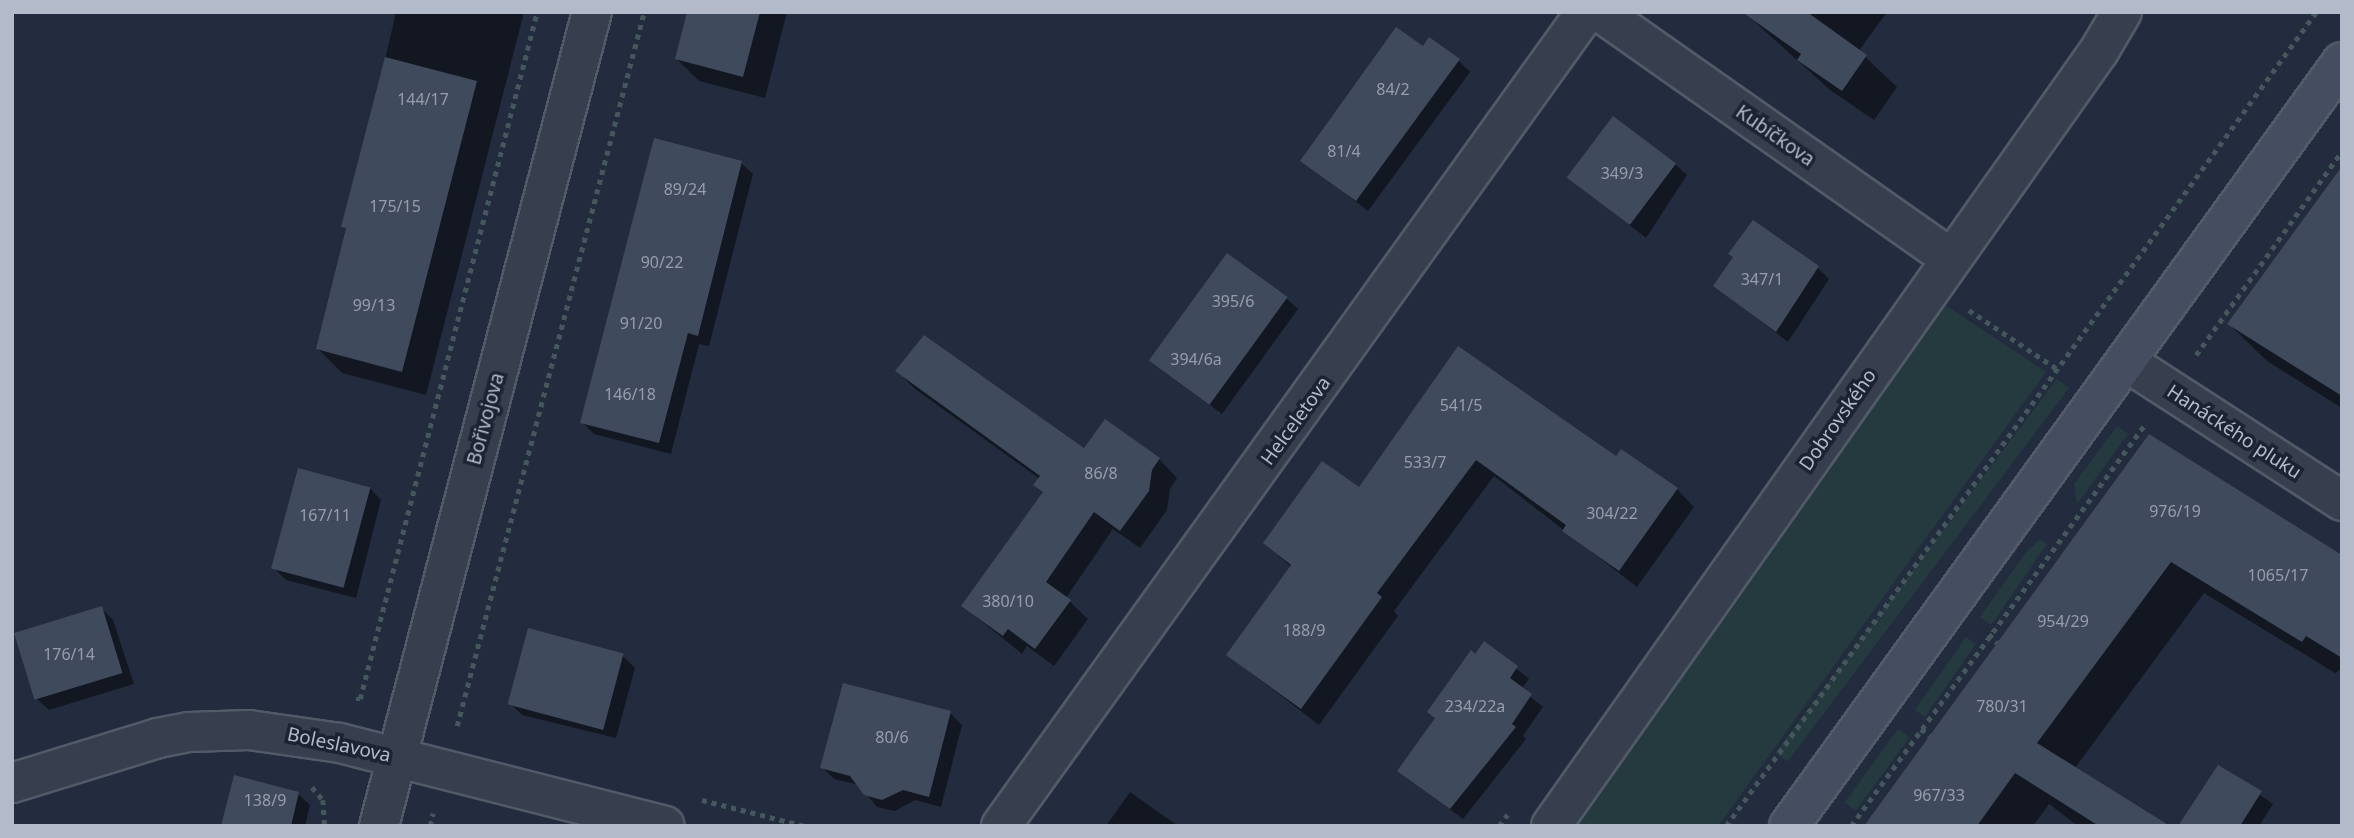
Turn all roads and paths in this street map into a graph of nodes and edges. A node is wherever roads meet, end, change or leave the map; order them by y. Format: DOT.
graph roads {
  1 [pos="537,12"];
  2 [pos="592,12"];
  3 [pos="644,12"];
  4 [pos="1586,12"];
  5 [pos="1600,12"];
  6 [pos="2122,12"];
  7 [pos="2316,12"];
  8 [pos="2342,62"];
  9 [pos="2342,151"];
  10 [pos="1951,259"];
  11 [pos="1959,303"];
  12 [pos="2127,362"];
  13 [pos="2191,363"];
  14 [pos="2057,369"];
  15 [pos="2065,375"];
  16 [pos="2134,437"];
  17 [pos="2342,501"];
  18 [pos="1989,634"];
  19 [pos="1997,643"];
  20 [pos="347,698"];
  21 [pos="1921,729"];
  22 [pos="455,734"];
  23 [pos="1930,736"];
  24 [pos="396,757"];
  25 [pos="304,782"];
  26 [pos="12,783"];
  27 [pos="689,797"];
  28 [pos="325,826"];
  29 [pos="379,826"];
  30 [pos="665,826"];
  31 [pos="805,826"];
  32 [pos="1001,826"];
  33 [pos="1551,826"];
  34 [pos="1726,826"];
  35 [pos="1789,826"];
  36 [pos="1851,826"];
  1 -- 20 [label="path"];
  2 -- 24 [label="street, Bořivojova"];
  3 -- 22 [label="path"];
  4 -- 32 [label="street, Helceletova"];
  5 -- 10 [label="street, Kubíčkova"];
  6 -- 10 [label="street, Dobrovského"];
  7 -- 14 [label="path"];
  8 -- 12 [label="main road"];
  9 -- 13 [label="path"];
  10 -- 33 [label="street, Dobrovského"];
  11 -- 14 [label="path"];
  12 -- 17 [label="street, Hanáckého pluku"];
  12 -- 35 [label="main road"];
  14 -- 15 [label="path"];
  14 -- 34 [label="path"];
  16 -- 18 [label="path"];
  18 -- 19 [label="path"];
  18 -- 21 [label="path"];
  21 -- 23 [label="path"];
  21 -- 36 [label="path"];
  24 -- 26 [label="street, Boleslavova"];
  24 -- 29 [label="street, Bořivojova"];
  24 -- 30 [label="street, Boleslavova"];
  25 -- 28 [label="path"];
  27 -- 31 [label="path"];
}
